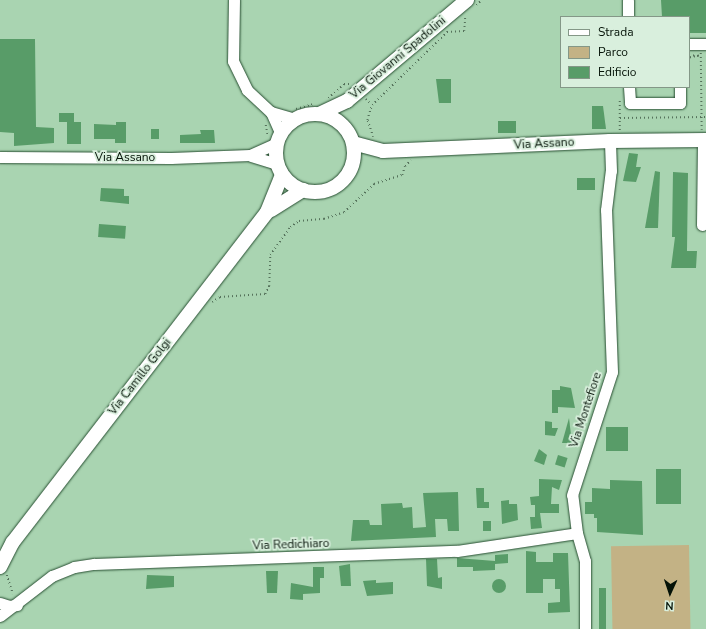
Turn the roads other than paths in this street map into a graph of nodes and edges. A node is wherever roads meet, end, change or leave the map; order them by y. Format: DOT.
graph roads {
  1 [pos="234,0"];
  2 [pos="628,0"];
  3 [pos="469,5"];
  4 [pos="628,16"];
  5 [pos="690,44"];
  6 [pos="706,44"];
  7 [pos="629,88"];
  8 [pos="680,88"];
  9 [pos="347,101"];
  10 [pos="271,112"];
  11 [pos="319,114"];
  12 [pos="296,119"];
  13 [pos="345,128"];
  14 [pos="704,138"];
  15 [pos="275,139"];
  16 [pos="617,140"];
  17 [pos="353,143"];
  18 [pos="383,151"];
  19 [pos="250,155"];
  20 [pos="0,157"];
  21 [pos="352,166"];
  22 [pos="280,170"];
  23 [pos="303,190"];
  24 [pos="267,212"];
  25 [pos="702,225"];
  26 [pos="577,533"];
  27 [pos="13,542"];
  28 [pos="0,554"];
  29 [pos="3,568"];
  30 [pos="0,603"];
  31 [pos="18,604"];
  32 [pos="0,616"];
  33 [pos="585,629"];
  1 -- 10 [label="street"];
  2 -- 4 [label="street"];
  3 -- 9 [label="main road, Via Giovanni Spadolini"];
  5 -- 6 [label="street"];
  7 -- 8 [label="street"];
  9 -- 11 [label="main road, Via Giovanni Spadolini"];
  9 -- 13 [label="main road, Via Giovanni Spadolini"];
  10 -- 12 [label="street"];
  10 -- 15 [label="street"];
  11 -- 12 [label="main road"];
  11 -- 13 [label="main road"];
  12 -- 15 [label="main road"];
  13 -- 17 [label="main road"];
  14 -- 16 [label="main road, Via Assano"];
  14 -- 25 [label="street"];
  15 -- 19 [label="street, Via Assano"];
  15 -- 22 [label="main road"];
  16 -- 18 [label="main road, Via Assano"];
  16 -- 26 [label="street, Via Montefiore"];
  17 -- 18 [label="main road, Via Assano"];
  17 -- 21 [label="main road"];
  18 -- 21 [label="main road, Via Assano"];
  19 -- 20 [label="street, Via Assano"];
  19 -- 22 [label="street, Via Assano"];
  21 -- 23 [label="main road"];
  22 -- 23 [label="main road"];
  22 -- 24 [label="main road, Via Camillo Golgi"];
  23 -- 24 [label="main road, Via Camillo Golgi"];
  24 -- 27 [label="main road, Via Camillo Golgi"];
  26 -- 31 [label="street, Via Redichiaro"];
  26 -- 33 [label="street, Via Montefiore"];
  27 -- 28 [label="main road, Via Camillo Golgi"];
  27 -- 29 [label="main road, Via Camillo Golgi"];
  30 -- 31 [label="street"];
  31 -- 32 [label="street, Via Redichiaro"];
}
